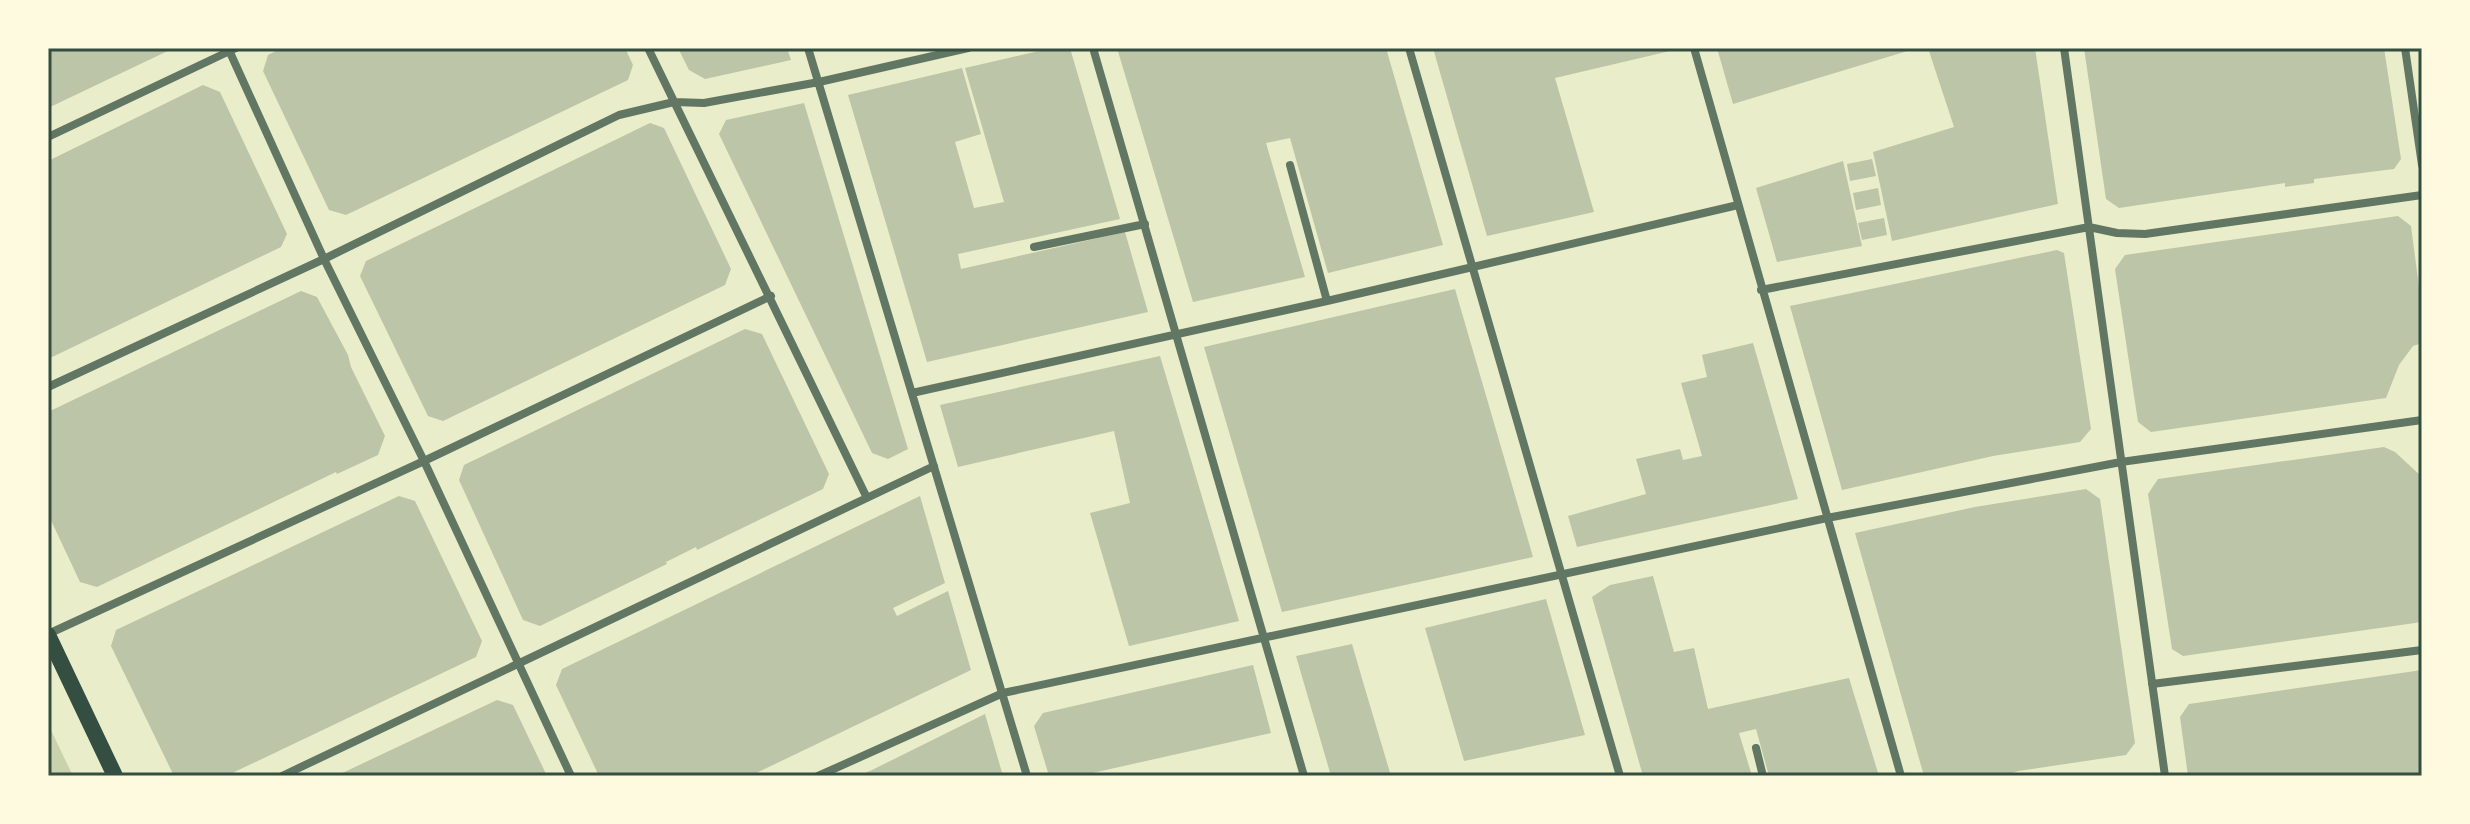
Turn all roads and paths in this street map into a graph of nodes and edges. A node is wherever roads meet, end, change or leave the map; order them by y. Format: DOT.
graph roads {
  1 [pos="648,48"];
  2 [pos="808,48"];
  3 [pos="968,48"];
  4 [pos="1093,48"];
  5 [pos="1409,48"];
  6 [pos="1694,48"];
  7 [pos="2064,48"];
  8 [pos="2405,48"];
  9 [pos="231,49"];
  10 [pos="819,82"];
  11 [pos="674,102"];
  12 [pos="48,137"];
  13 [pos="1290,165"];
  14 [pos="2422,165"];
  15 [pos="2422,195"];
  16 [pos="1738,205"];
  17 [pos="1145,224"];
  18 [pos="2089,227"];
  19 [pos="1034,247"];
  20 [pos="324,259"];
  21 [pos="1474,265"];
  22 [pos="1761,290"];
  23 [pos="771,296"];
  24 [pos="1327,301"];
  25 [pos="1175,335"];
  26 [pos="48,387"];
  27 [pos="912,393"];
  28 [pos="2422,420"];
  29 [pos="424,461"];
  30 [pos="2121,462"];
  31 [pos="934,466"];
  32 [pos="867,498"];
  33 [pos="1827,518"];
  34 [pos="1561,576"];
  35 [pos="48,634"];
  36 [pos="1262,638"];
  37 [pos="2422,650"];
  38 [pos="518,664"];
  39 [pos="2152,684"];
  40 [pos="1003,693"];
  41 [pos="1756,748"];
  42 [pos="115,776"];
  43 [pos="282,776"];
  44 [pos="571,776"];
  45 [pos="818,776"];
  46 [pos="1027,776"];
  47 [pos="1304,776"];
  48 [pos="1620,776"];
  49 [pos="1763,776"];
  50 [pos="1901,776"];
  51 [pos="2163,776"];
  1 -- 11 [label="street"];
  2 -- 10 [label="street"];
  3 -- 10 [label="street"];
  4 -- 17 [label="street"];
  5 -- 21 [label="street"];
  6 -- 16 [label="street"];
  7 -- 18 [label="street"];
  8 -- 14 [label="street"];
  9 -- 12 [label="street"];
  9 -- 20 [label="street"];
  10 -- 11 [label="street"];
  10 -- 27 [label="street"];
  11 -- 20 [label="street"];
  11 -- 23 [label="street"];
  13 -- 24 [label="street"];
  15 -- 18 [label="street"];
  16 -- 21 [label="street"];
  16 -- 22 [label="street"];
  17 -- 19 [label="street"];
  17 -- 25 [label="street"];
  18 -- 22 [label="street"];
  18 -- 30 [label="street"];
  20 -- 26 [label="street"];
  20 -- 29 [label="street"];
  21 -- 24 [label="street"];
  21 -- 34 [label="street"];
  22 -- 33 [label="street"];
  23 -- 29 [label="street"];
  23 -- 32 [label="street"];
  24 -- 25 [label="street"];
  25 -- 27 [label="street"];
  25 -- 36 [label="street"];
  27 -- 31 [label="street"];
  28 -- 30 [label="street"];
  29 -- 35 [label="street"];
  29 -- 38 [label="street"];
  30 -- 33 [label="street"];
  30 -- 39 [label="street"];
  31 -- 32 [label="street"];
  31 -- 40 [label="street"];
  32 -- 38 [label="street"];
  33 -- 34 [label="street"];
  33 -- 50 [label="street"];
  34 -- 36 [label="street"];
  34 -- 48 [label="street"];
  35 -- 42 [label="main road"];
  36 -- 40 [label="street"];
  36 -- 47 [label="street"];
  37 -- 39 [label="street"];
  38 -- 43 [label="street"];
  38 -- 44 [label="street"];
  39 -- 51 [label="street"];
  40 -- 45 [label="street"];
  40 -- 46 [label="street"];
  41 -- 49 [label="street"];
}
